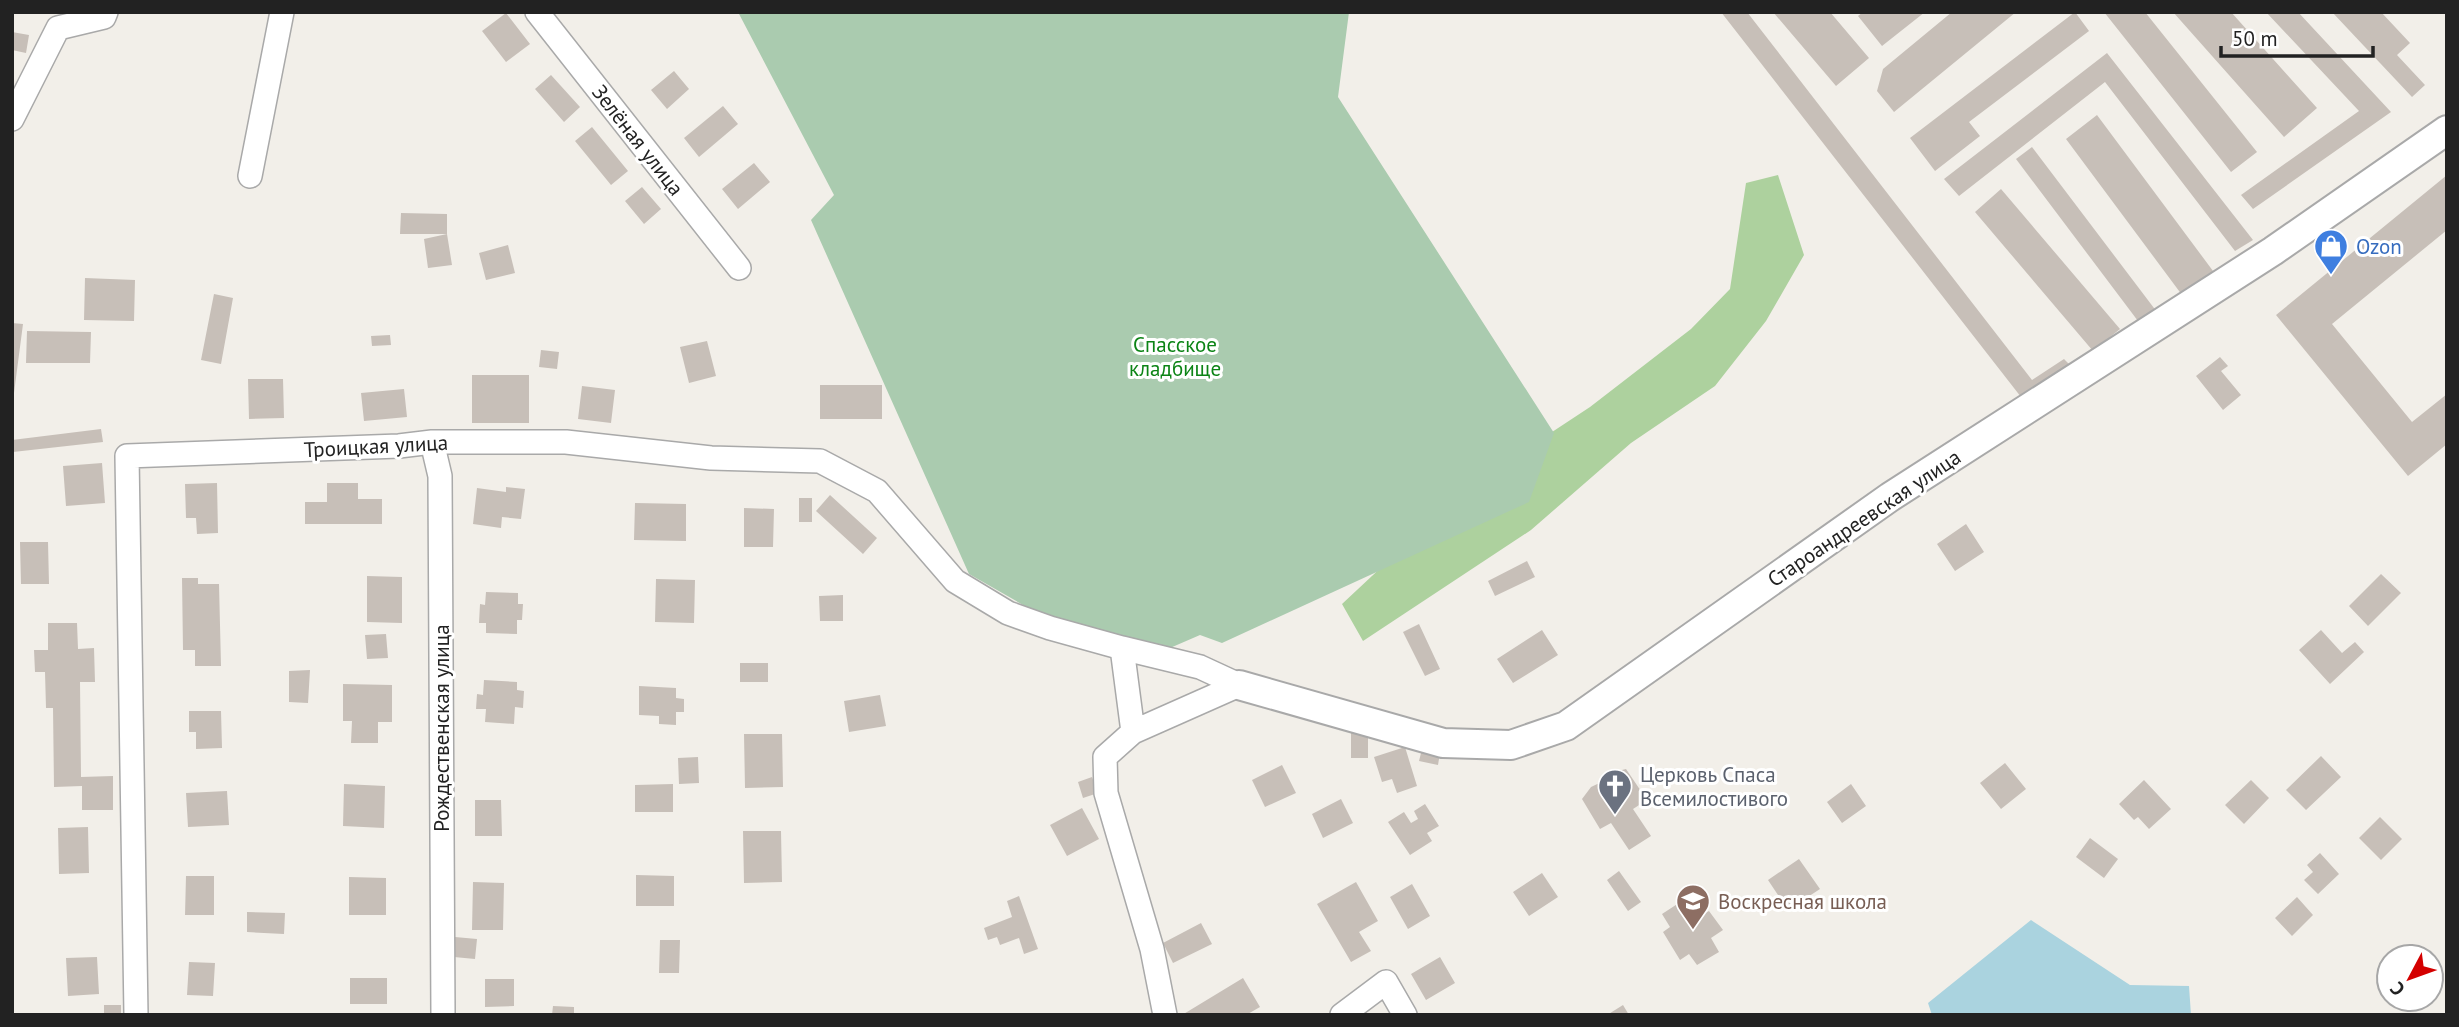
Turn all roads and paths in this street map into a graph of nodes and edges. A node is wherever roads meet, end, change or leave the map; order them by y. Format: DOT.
graph roads {
  1 [pos="106,12"];
  2 [pos="282,12"];
  3 [pos="537,12"];
  4 [pos="12,119"];
  5 [pos="2447,130"];
  6 [pos="250,176"];
  7 [pos="738,268"];
  8 [pos="432,442"];
  9 [pos="1122,648"];
  10 [pos="1240,685"];
  11 [pos="1133,732"];
  12 [pos="136,1015"];
  13 [pos="443,1015"];
  14 [pos="1165,1015"];
  15 [pos="1342,1015"];
  16 [pos="1405,1015"];
  1 -- 4 [label="street"];
  2 -- 6 [label="street"];
  3 -- 7 [label="street, Зелёная улица"];
  5 -- 10 [label="street, Староандреевская улица"];
  8 -- 9 [label="street, Троицкая улица"];
  8 -- 12 [label="street, Троицкая улица"];
  8 -- 13 [label="street, Рождественская улица"];
  9 -- 10 [label="street, Троицкая улица"];
  9 -- 11 [label="street"];
  10 -- 11 [label="street"];
  11 -- 14 [label="street"];
  15 -- 16 [label="street"];
}
